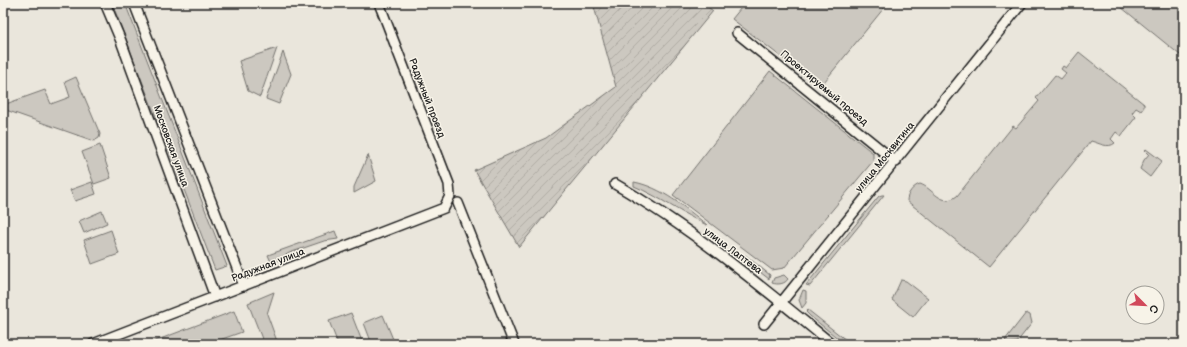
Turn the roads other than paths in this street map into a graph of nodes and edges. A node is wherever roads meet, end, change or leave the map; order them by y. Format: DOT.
graph roads {
  1 [pos="105,3"];
  2 [pos="134,3"];
  3 [pos="379,3"];
  4 [pos="1022,3"];
  5 [pos="737,33"];
  6 [pos="896,162"];
  7 [pos="615,184"];
  8 [pos="448,202"];
  9 [pos="458,204"];
  10 [pos="244,286"];
  11 [pos="215,297"];
  12 [pos="782,302"];
  13 [pos="764,324"];
  14 [pos="93,344"];
  15 [pos="514,344"];
  16 [pos="832,344"];
  1 -- 11 [label="street, Московская улица"];
  2 -- 10 [label="street, Московская улица"];
  3 -- 8 [label="street, Радужный проезд"];
  4 -- 6 [label="street, улица Москвитина"];
  5 -- 6 [label="street, Проектируемый проезд"];
  6 -- 12 [label="street, улица Москвитина"];
  7 -- 12 [label="street, улица Лаптева"];
  8 -- 10 [label="street, Радужная улица"];
  9 -- 15 [label="street"];
  10 -- 11 [label="street, Радужная улица"];
  11 -- 14 [label="street, Радужная улица"];
  12 -- 13 [label="street, улица Москвитина"];
  12 -- 16 [label="street, улица Лаптева"];
}
